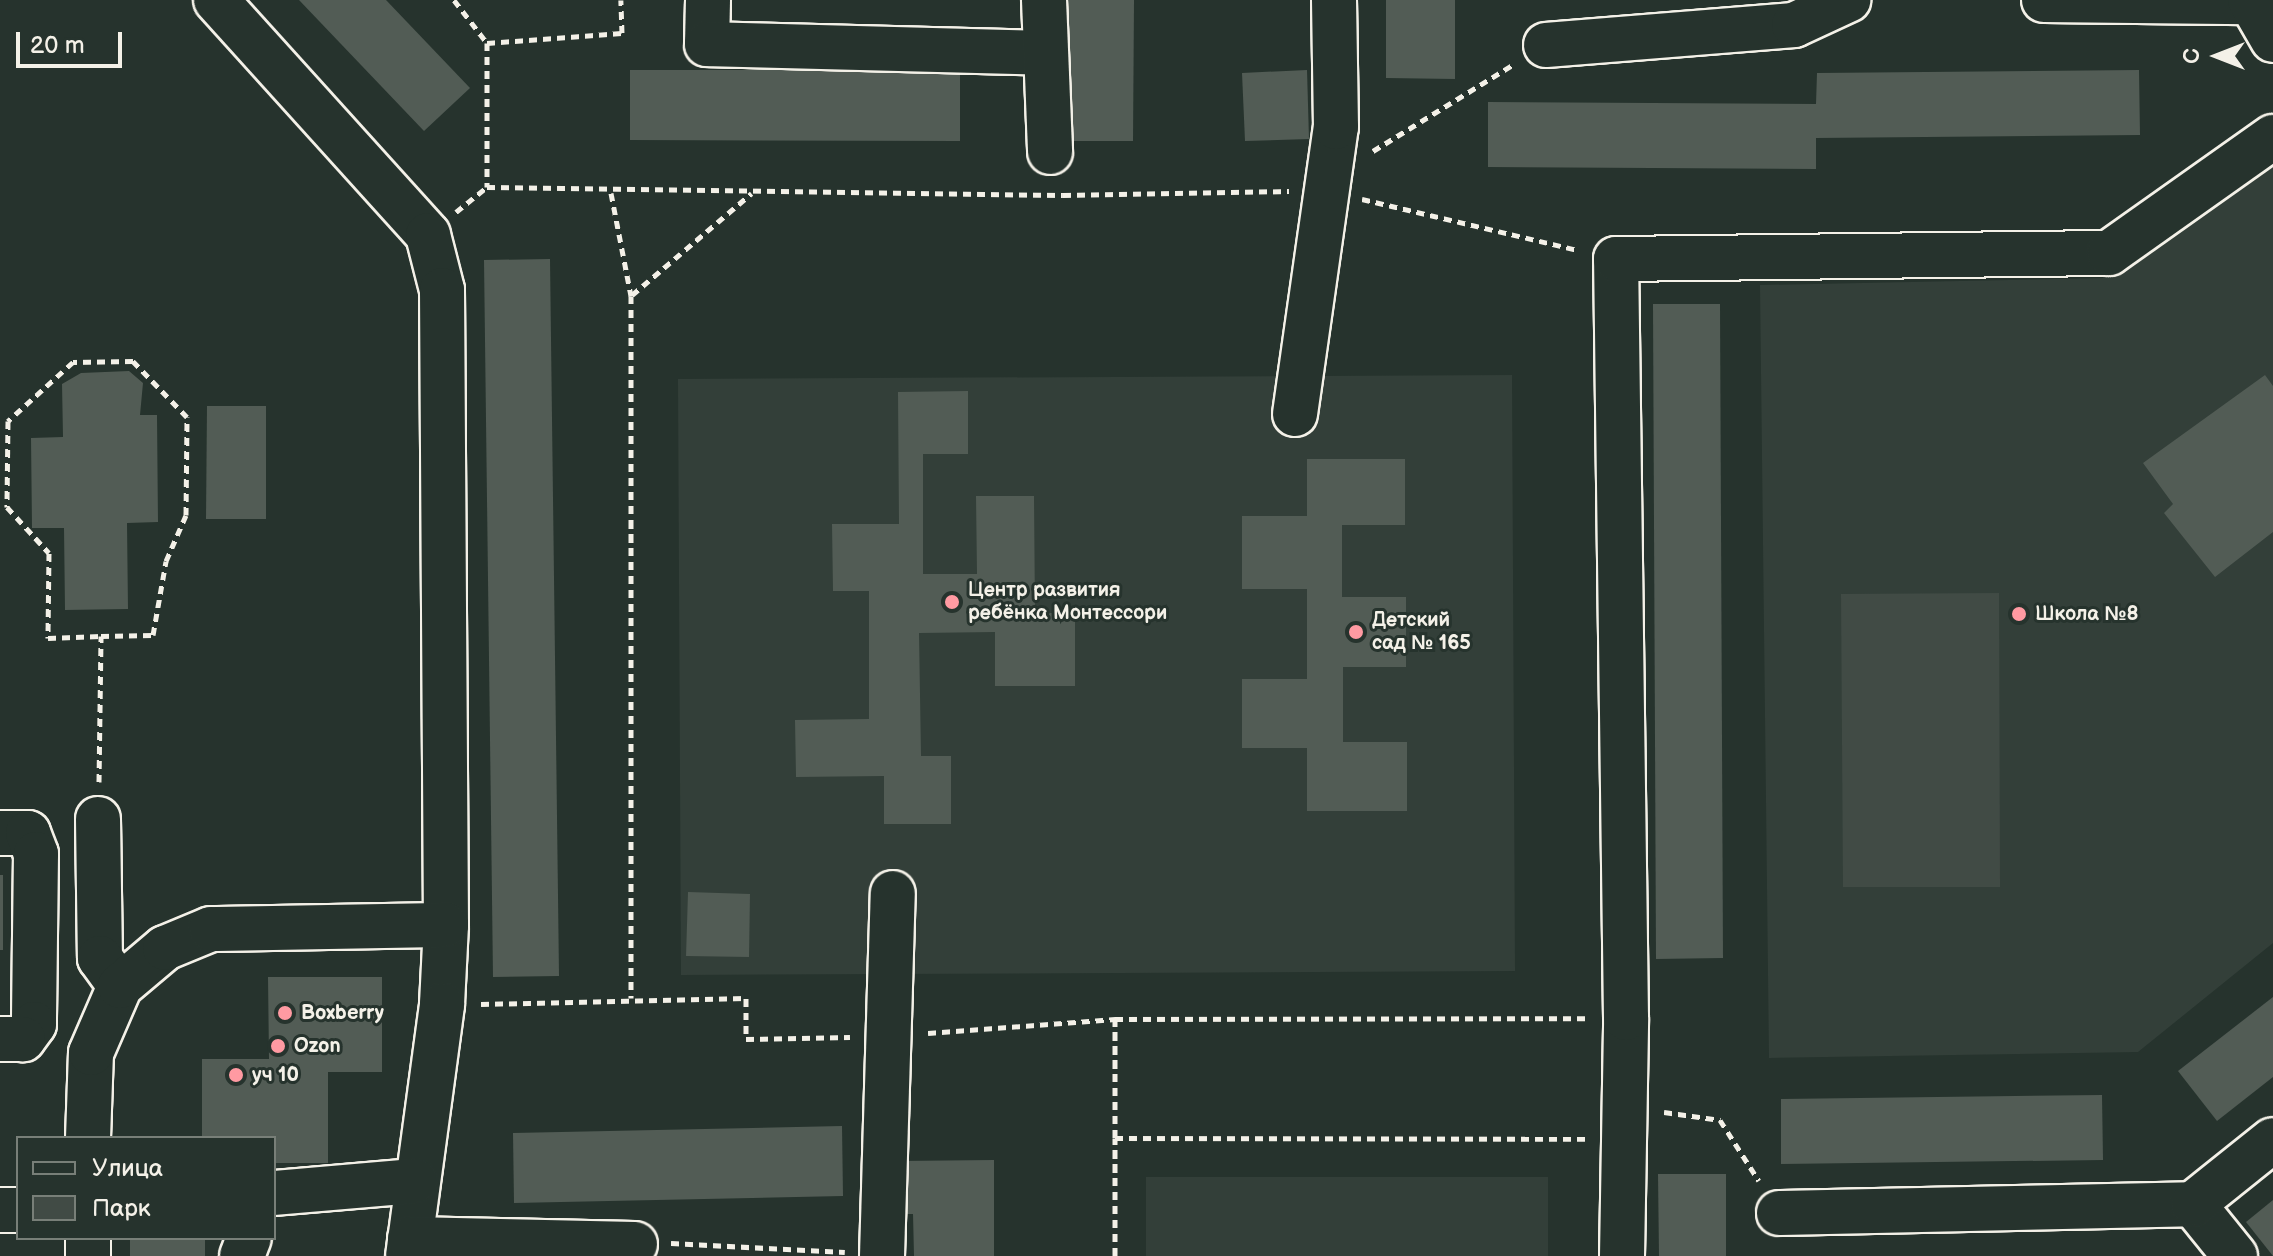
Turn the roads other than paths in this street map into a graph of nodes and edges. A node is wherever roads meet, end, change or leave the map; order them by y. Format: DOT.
graph roads {
  1 [pos="216,0"];
  2 [pos="708,0"];
  3 [pos="1044,0"];
  4 [pos="1334,0"];
  5 [pos="1848,0"];
  6 [pos="2044,0"];
  7 [pos="2250,1"];
  8 [pos="2273,40"];
  9 [pos="1546,45"];
  10 [pos="1043,53"];
  11 [pos="2273,137"];
  12 [pos="1050,152"];
  13 [pos="1295,414"];
  14 [pos="98,819"];
  15 [pos="0,833"];
  16 [pos="893,893"];
  17 [pos="446,925"];
  18 [pos="120,986"];
  19 [pos="0,1039"];
  20 [pos="88,1136"];
  21 [pos="2273,1140"];
  22 [pos="415,1181"];
  23 [pos="276,1193"];
  24 [pos="2193,1204"];
  25 [pos="1779,1213"];
  26 [pos="635,1244"];
  27 [pos="409,1248"];
  28 [pos="882,1256"];
  29 [pos="1622,1256"];
  30 [pos="2235,1256"];
  1 -- 17 [label="lane"];
  2 -- 10 [label="lane"];
  3 -- 10 [label="lane"];
  4 -- 13 [label="lane"];
  5 -- 9 [label="lane"];
  6 -- 7 [label="lane"];
  7 -- 8 [label="lane"];
  10 -- 12 [label="lane"];
  11 -- 29 [label="lane"];
  14 -- 18 [label="lane"];
  15 -- 19 [label="lane"];
  16 -- 28 [label="lane"];
  17 -- 18 [label="lane"];
  17 -- 22 [label="lane"];
  18 -- 20 [label="lane"];
  21 -- 24 [label="lane"];
  22 -- 23 [label="lane"];
  22 -- 27 [label="lane"];
  24 -- 25 [label="lane"];
  24 -- 30 [label="lane"];
  26 -- 27 [label="lane"];
}
